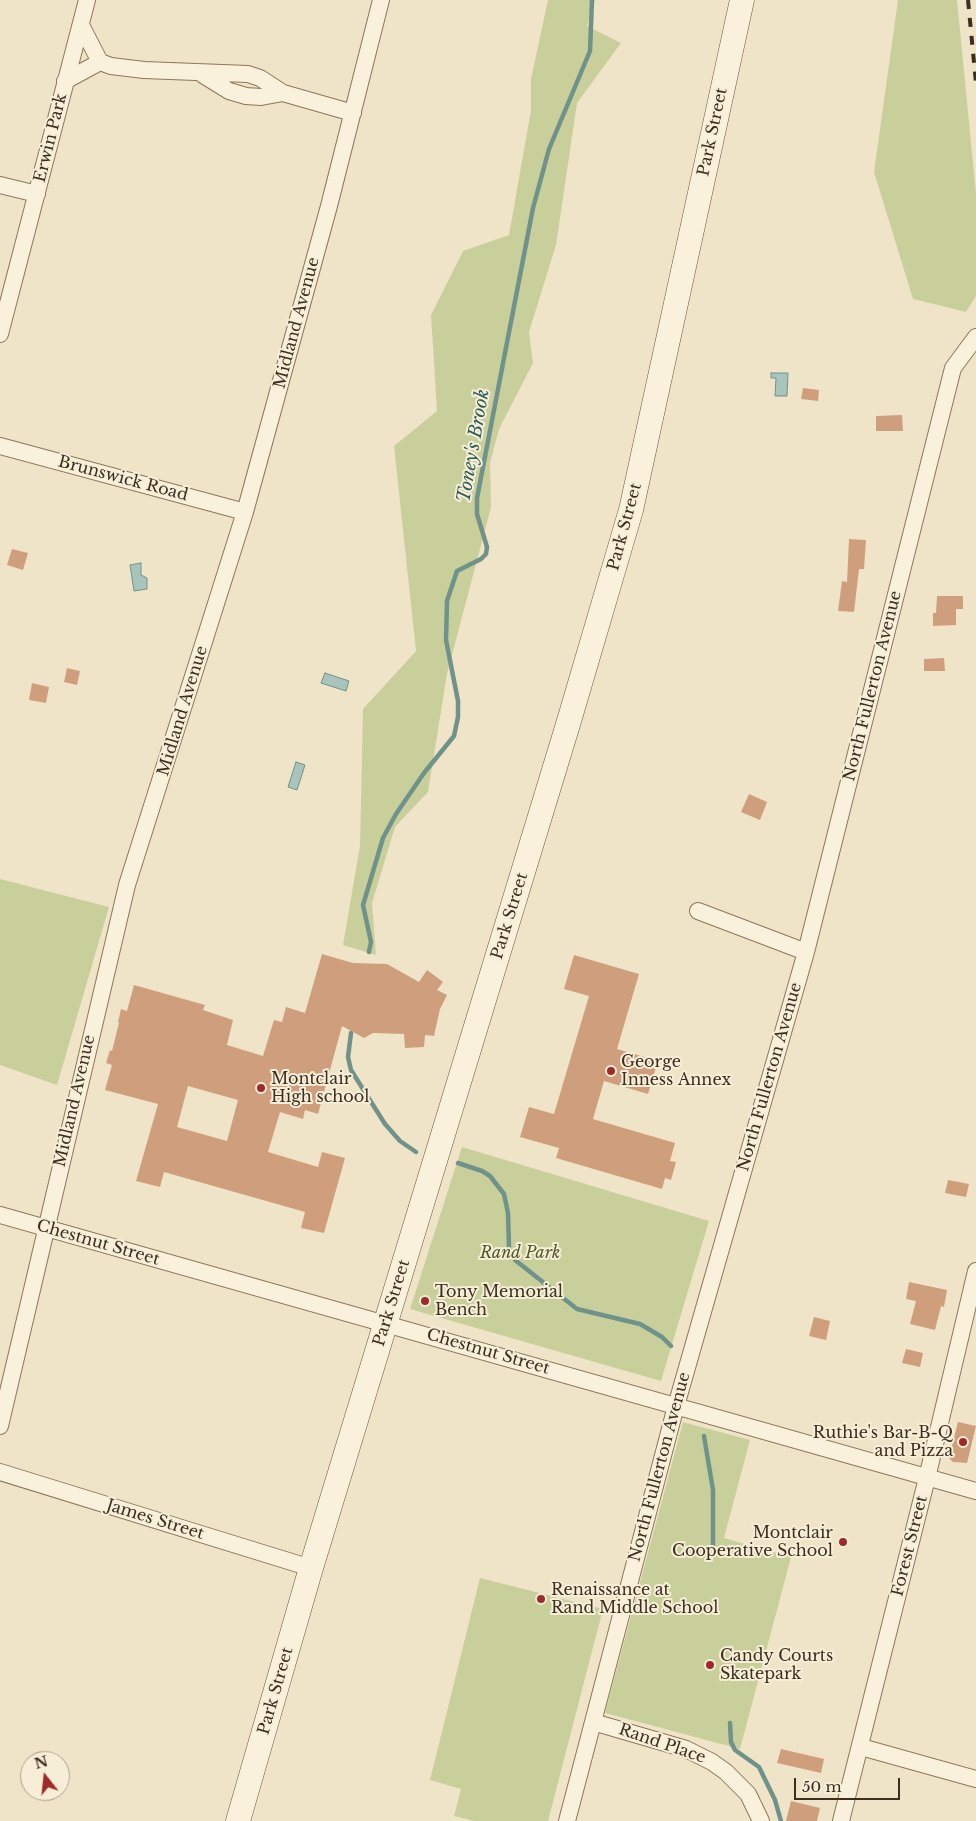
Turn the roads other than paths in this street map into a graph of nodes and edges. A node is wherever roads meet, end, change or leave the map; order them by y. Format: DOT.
graph roads {
  1 [pos="87,0"];
  2 [pos="381,0"];
  3 [pos="742,0"];
  4 [pos="80,25"];
  5 [pos="100,62"];
  6 [pos="200,73"];
  7 [pos="65,81"];
  8 [pos="283,93"];
  9 [pos="353,113"];
  10 [pos="0,185"];
  11 [pos="37,194"];
  12 [pos="0,334"];
  13 [pos="976,337"];
  14 [pos="0,446"];
  15 [pos="245,512"];
  16 [pos="698,911"];
  17 [pos="806,952"];
  18 [pos="0,1215"];
  19 [pos="46,1228"];
  20 [pos="976,1271"];
  21 [pos="386,1323"];
  22 [pos="676,1406"];
  23 [pos="0,1426"];
  24 [pos="0,1472"];
  25 [pos="927,1478"];
  26 [pos="976,1491"];
  27 [pos="311,1568"];
  28 [pos="593,1722"];
  29 [pos="861,1747"];
  30 [pos="976,1779"];
  31 [pos="238,1821"];
  32 [pos="567,1821"];
  33 [pos="761,1821"];
  34 [pos="842,1821"];
  1 -- 4 [label="street, Erwin Park"];
  2 -- 9 [label="street, Midland Avenue"];
  3 -- 21 [label="street, Park Street"];
  4 -- 5 [label="street"];
  4 -- 7 [label="street, Erwin Park"];
  5 -- 6 [label="street"];
  5 -- 7 [label="street, Erwin Park"];
  6 -- 8 [label="street"];
  6 -- 8 [label="street"];
  7 -- 11 [label="street, Erwin Park"];
  8 -- 9 [label="street"];
  9 -- 15 [label="street, Midland Avenue"];
  10 -- 11 [label="street, Erwin Park"];
  11 -- 12 [label="street, Erwin Park"];
  13 -- 17 [label="street, North Fullerton Avenue"];
  14 -- 15 [label="street, Brunswick Road"];
  15 -- 19 [label="street, Midland Avenue"];
  16 -- 17 [label="street"];
  17 -- 22 [label="street, North Fullerton Avenue"];
  18 -- 19 [label="street, Chestnut Street"];
  19 -- 21 [label="street, Chestnut Street"];
  19 -- 23 [label="street, Midland Avenue"];
  20 -- 25 [label="street, Forest Street"];
  21 -- 22 [label="street, Chestnut Street"];
  21 -- 27 [label="street, Park Street"];
  22 -- 25 [label="street, Chestnut Street"];
  22 -- 28 [label="street, North Fullerton Avenue"];
  24 -- 27 [label="street, James Street"];
  25 -- 26 [label="street, Chestnut Street"];
  25 -- 29 [label="street, Forest Street"];
  27 -- 31 [label="street, Park Street"];
  28 -- 32 [label="street, North Fullerton Avenue"];
  28 -- 33 [label="street, Rand Place"];
  29 -- 30 [label="street"];
  29 -- 34 [label="street, Forest Street"];
}
